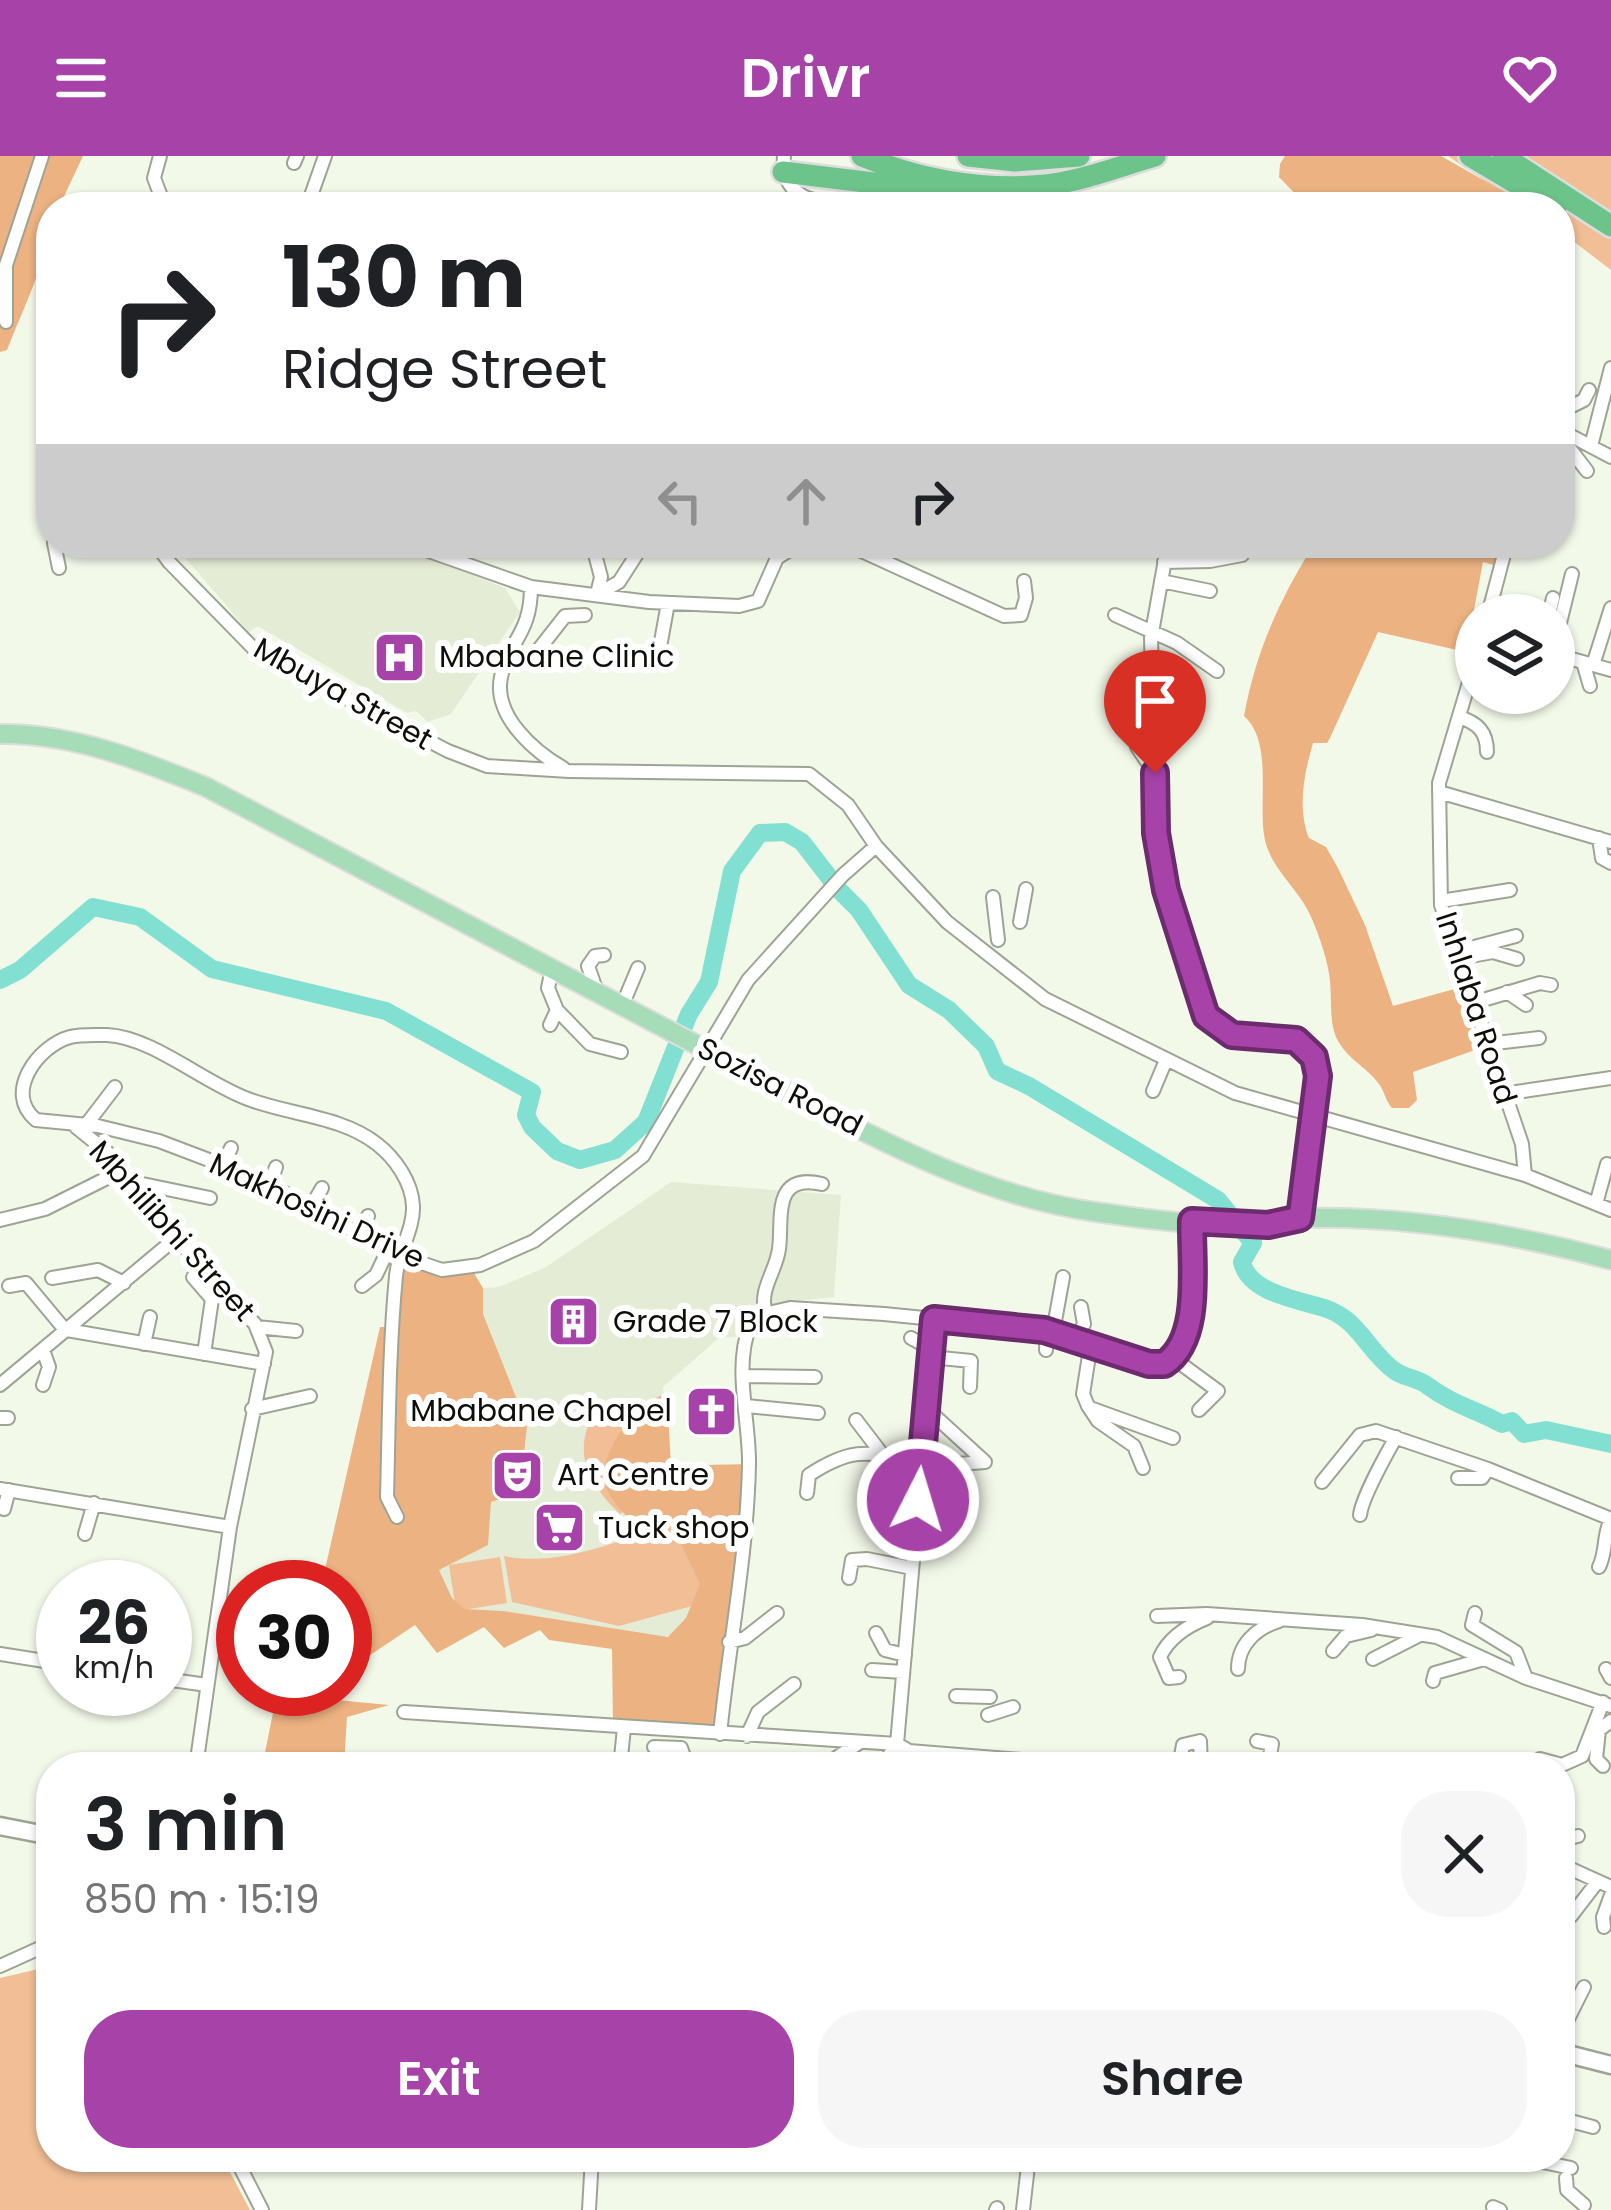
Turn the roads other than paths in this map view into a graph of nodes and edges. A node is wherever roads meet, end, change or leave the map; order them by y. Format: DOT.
graph roads {
  1 [pos="42,156"];
  2 [pos="160,156"];
  3 [pos="325,156"];
  4 [pos="862,156"];
  5 [pos="898,156"];
  6 [pos="968,156"];
  7 [pos="1079,156"];
  8 [pos="1114,156"];
  9 [pos="1155,156"];
  10 [pos="1470,156"];
  11 [pos="1503,156"];
  12 [pos="783,164"];
  13 [pos="1050,184"];
  14 [pos="157,192"];
  15 [pos="312,192"];
  16 [pos="793,192"];
  17 [pos="956,192"];
  18 [pos="984,192"];
  19 [pos="1531,192"];
  20 [pos="1559,192"];
  21 [pos="1575,203"];
  22 [pos="1575,219"];
  23 [pos="1611,226"];
  24 [pos="1611,242"];
  25 [pos="6,322"];
  26 [pos="1611,368"];
  27 [pos="1589,390"];
  28 [pos="1575,404"];
  29 [pos="1575,438"];
  30 [pos="1592,446"];
  31 [pos="1575,457"];
  32 [pos="1611,457"];
  33 [pos="1587,471"];
  34 [pos="57,558"];
  35 [pos="168,558"];
  36 [pos="468,558"];
  37 [pos="596,558"];
  38 [pos="634,558"];
  39 [pos="777,558"];
  40 [pos="877,558"];
  41 [pos="1165,558"];
  42 [pos="1226,558"];
  43 [pos="1503,558"];
  44 [pos="1164,562"];
  45 [pos="59,568"];
  46 [pos="1572,574"];
  47 [pos="1024,581"];
  48 [pos="1161,581"];
  49 [pos="531,587"];
  50 [pos="1210,591"];
  51 [pos="597,594"];
  52 [pos="1494,594"];
  53 [pos="1567,594"];
  54 [pos="668,603"];
  55 [pos="1611,608"];
  56 [pos="585,615"];
  57 [pos="1115,615"];
  58 [pos="1152,632"];
  59 [pos="658,658"];
  60 [pos="1575,659"];
  61 [pos="508,660"];
  62 [pos="1588,664"];
  63 [pos="1611,670"];
  64 [pos="1217,671"];
  65 [pos="1590,686"];
  66 [pos="1461,714"];
  67 [pos="1460,717"];
  68 [pos="0,734"];
  69 [pos="527,744"];
  70 [pos="1137,747"];
  71 [pos="1487,752"];
  72 [pos="509,766"];
  73 [pos="569,771"];
  74 [pos="1155,773"];
  75 [pos="1439,792"];
  76 [pos="1605,840"];
  77 [pos="876,846"];
  78 [pos="1611,863"];
  79 [pos="1026,889"];
  80 [pos="1510,890"];
  81 [pos="993,897"];
  82 [pos="1441,901"];
  83 [pos="1020,922"];
  84 [pos="1516,936"];
  85 [pos="998,940"];
  86 [pos="604,955"];
  87 [pos="1457,957"];
  88 [pos="1516,959"];
  89 [pos="638,968"];
  90 [pos="552,969"];
  91 [pos="1551,985"];
  92 [pos="1507,992"];
  93 [pos="597,993"];
  94 [pos="1473,1003"];
  95 [pos="622,1006"];
  96 [pos="1526,1006"];
  97 [pos="557,1010"];
  98 [pos="550,1025"];
  99 [pos="1539,1038"];
  100 [pos="1486,1044"];
  101 [pos="621,1052"];
  102 [pos="1166,1060"];
  103 [pos="1611,1078"];
  104 [pos="115,1087"];
  105 [pos="1153,1091"];
  106 [pos="1504,1094"];
  107 [pos="1312,1113"];
  108 [pos="80,1125"];
  109 [pos="124,1130"];
  110 [pos="1522,1144"];
  111 [pos="231,1148"];
  112 [pos="106,1152"];
  113 [pos="1607,1164"];
  114 [pos="223,1165"];
  115 [pos="276,1167"];
  116 [pos="1507,1170"];
  117 [pos="121,1171"];
  118 [pos="1525,1175"];
  119 [pos="132,1182"];
  120 [pos="821,1184"];
  121 [pos="270,1185"];
  122 [pos="322,1188"];
  123 [pos="1611,1194"];
  124 [pos="210,1198"];
  125 [pos="311,1207"];
  126 [pos="1605,1208"];
  127 [pos="368,1216"];
  128 [pos="1300,1218"];
  129 [pos="0,1220"];
  130 [pos="1200,1221"];
  131 [pos="358,1233"];
  132 [pos="176,1238"];
  133 [pos="393,1252"];
  134 [pos="1611,1260"];
  135 [pos="193,1277"];
  136 [pos="1063,1277"];
  137 [pos="52,1278"];
  138 [pos="124,1282"];
  139 [pos="9,1286"];
  140 [pos="362,1286"];
  141 [pos="110,1295"];
  142 [pos="122,1306"];
  143 [pos="1081,1307"];
  144 [pos="766,1314"];
  145 [pos="149,1317"];
  146 [pos="934,1319"];
  147 [pos="257,1327"];
  148 [pos="66,1331"];
  149 [pos="296,1331"];
  150 [pos="1050,1332"];
  151 [pos="911,1338"];
  152 [pos="1076,1339"];
  153 [pos="144,1343"];
  154 [pos="1091,1343"];
  155 [pos="43,1349"];
  156 [pos="1046,1350"];
  157 [pos="931,1353"];
  158 [pos="204,1354"];
  159 [pos="1173,1358"];
  160 [pos="264,1364"];
  161 [pos="745,1376"];
  162 [pos="815,1377"];
  163 [pos="0,1385"];
  164 [pos="43,1385"];
  165 [pos="970,1387"];
  166 [pos="310,1396"];
  167 [pos="746,1406"];
  168 [pos="926,1408"];
  169 [pos="1089,1408"];
  170 [pos="252,1409"];
  171 [pos="1199,1410"];
  172 [pos="818,1413"];
  173 [pos="856,1420"];
  174 [pos="1396,1437"];
  175 [pos="1173,1438"];
  176 [pos="882,1454"];
  177 [pos="922,1462"];
  178 [pos="1143,1468"];
  179 [pos="1488,1469"];
  180 [pos="1458,1478"];
  181 [pos="1322,1482"];
  182 [pos="5,1490"];
  183 [pos="807,1493"];
  184 [pos="94,1503"];
  185 [pos="4,1509"];
  186 [pos="1360,1515"];
  187 [pos="397,1517"];
  188 [pos="1611,1520"];
  189 [pos="230,1527"];
  190 [pos="85,1534"];
  191 [pos="915,1537"];
  192 [pos="941,1539"];
  193 [pos="1599,1567"];
  194 [pos="912,1568"];
  195 [pos="849,1578"];
  196 [pos="777,1613"];
  197 [pos="1475,1613"];
  198 [pos="1220,1615"];
  199 [pos="1157,1616"];
  200 [pos="1286,1619"];
  201 [pos="1384,1628"];
  202 [pos="876,1633"];
  203 [pos="1421,1634"];
  204 [pos="729,1642"];
  205 [pos="1333,1651"];
  206 [pos="0,1654"];
  207 [pos="904,1655"];
  208 [pos="1373,1658"];
  209 [pos="1485,1659"];
  210 [pos="36,1660"];
  211 [pos="1238,1669"];
  212 [pos="872,1670"];
  213 [pos="903,1672"];
  214 [pos="1179,1677"];
  215 [pos="1526,1678"];
  216 [pos="1433,1681"];
  217 [pos="192,1682"];
  218 [pos="207,1684"];
  219 [pos="794,1684"];
  220 [pos="956,1696"];
  221 [pos="990,1697"];
  222 [pos="1607,1704"];
  223 [pos="1013,1707"];
  224 [pos="404,1712"];
  225 [pos="988,1715"];
  226 [pos="1611,1721"];
  227 [pos="624,1728"];
  228 [pos="719,1734"];
  229 [pos="747,1736"];
  230 [pos="1257,1741"];
  231 [pos="860,1742"];
  232 [pos="897,1744"];
  233 [pos="654,1747"];
  234 [pos="198,1752"];
  235 [pos="622,1752"];
  236 [pos="682,1752"];
  237 [pos="845,1752"];
  238 [pos="891,1752"];
  239 [pos="930,1752"];
  240 [pos="1181,1752"];
  241 [pos="1202,1752"];
  242 [pos="1271,1752"];
  243 [pos="1575,1759"];
  244 [pos="1603,1766"];
  245 [pos="0,1826"];
  246 [pos="36,1833"];
  247 [pos="1575,1872"];
  248 [pos="1606,1888"];
  249 [pos="1575,1913"];
  250 [pos="1604,1927"];
  251 [pos="36,1950"];
  252 [pos="0,1966"];
  253 [pos="1584,1987"];
  254 [pos="1575,2005"];
  255 [pos="1575,2058"];
  256 [pos="1610,2073"];
  257 [pos="1575,2122"];
  258 [pos="1593,2127"];
  259 [pos="243,2172"];
  260 [pos="591,2172"];
  261 [pos="1027,2172"];
  262 [pos="1566,2172"];
  263 [pos="1584,2205"];
  264 [pos="262,2210"];
  265 [pos="589,2210"];
  266 [pos="1023,2210"];
  1 -- 25 [label="street"];
  2 -- 14 [label="street"];
  3 -- 15 [label="street"];
  4 -- 13 [label="highway"];
  5 -- 8 [label="highway"];
  6 -- 7 [label="highway"];
  9 -- 13 [label="highway"];
  10 -- 19 [label="highway"];
  11 -- 20 [label="highway"];
  12 -- 16 [label="street"];
  12 -- 17 [label="highway"];
  13 -- 18 [label="highway"];
  21 -- 23 [label="highway"];
  22 -- 24 [label="highway"];
  26 -- 30 [label="street"];
  27 -- 28 [label="street"];
  29 -- 30 [label="street"];
  30 -- 32 [label="street"];
  31 -- 33 [label="street"];
  34 -- 45 [label="street"];
  35 -- 72 [label="street, Mbuya Street"];
  36 -- 49 [label="street"];
  37 -- 51 [label="street"];
  38 -- 51 [label="street"];
  39 -- 54 [label="street"];
  40 -- 47 [label="street"];
  41 -- 44 [label="street"];
  42 -- 44 [label="street"];
  43 -- 52 [label="street"];
  44 -- 48 [label="street"];
  46 -- 53 [label="street"];
  48 -- 50 [label="street"];
  48 -- 58 [label="street"];
  49 -- 51 [label="street"];
  49 -- 61 [label="street"];
  51 -- 54 [label="street"];
  54 -- 59 [label="street"];
  55 -- 62 [label="street"];
  56 -- 61 [label="street"];
  57 -- 58 [label="street"];
  58 -- 64 [label="street"];
  58 -- 74 [label="street"];
  60 -- 62 [label="street"];
  61 -- 69 [label="street"];
  62 -- 63 [label="street"];
  62 -- 65 [label="street"];
  66 -- 67 [label="street, Inhlaba Road"];
  67 -- 71 [label="street"];
  67 -- 75 [label="street, Inhlaba Road"];
  68 -- 90 [label="main road, Sozisa Road"];
  69 -- 72 [label="street"];
  69 -- 73 [label="street"];
  70 -- 74 [label="street"];
  72 -- 73 [label="street, Mbuya Street"];
  73 -- 77 [label="street, Mbuya Street"];
  74 -- 107 [label="street"];
  75 -- 76 [label="street"];
  75 -- 82 [label="street, Inhlaba Road"];
  76 -- 78 [label="street"];
  77 -- 102 [label="street, Mbuya Street"];
  77 -- 133 [label="street, Makhosini Drive"];
  79 -- 83 [label="street"];
  80 -- 82 [label="street"];
  81 -- 85 [label="street"];
  82 -- 87 [label="street, Inhlaba Road"];
  84 -- 87 [label="street"];
  86 -- 93 [label="street"];
  87 -- 88 [label="street"];
  87 -- 94 [label="street, Inhlaba Road"];
  89 -- 95 [label="street"];
  90 -- 93 [label="main road, Sozisa Road"];
  90 -- 97 [label="street"];
  91 -- 92 [label="street"];
  92 -- 94 [label="street"];
  92 -- 96 [label="street"];
  93 -- 95 [label="main road, Sozisa Road"];
  94 -- 100 [label="street, Inhlaba Road"];
  95 -- 130 [label="main road, Sozisa Road, bridge"];
  97 -- 98 [label="street"];
  97 -- 101 [label="street"];
  99 -- 100 [label="street"];
  100 -- 106 [label="street, Inhlaba Road"];
  102 -- 105 [label="street"];
  102 -- 107 [label="street, Mbuya Street"];
  103 -- 106 [label="street"];
  104 -- 108 [label="street"];
  106 -- 110 [label="street, Inhlaba Road"];
  107 -- 116 [label="street, Mbuya Street"];
  107 -- 128 [label="street"];
  108 -- 109 [label="street, Makhosini Drive"];
  108 -- 112 [label="street, Mbhilibhi Street"];
  108 -- 133 [label="street"];
  109 -- 112 [label="street"];
  109 -- 114 [label="street, Makhosini Drive"];
  110 -- 116 [label="street, Inhlaba Road"];
  110 -- 118 [label="street, Inhlaba Road"];
  111 -- 114 [label="street"];
  112 -- 117 [label="street, Mbhilibhi Street"];
  113 -- 126 [label="street"];
  114 -- 121 [label="street, Makhosini Drive"];
  115 -- 121 [label="street"];
  116 -- 118 [label="street, Mbuya Street"];
  117 -- 119 [label="street, Mbhilibhi Street"];
  117 -- 129 [label="street"];
  118 -- 126 [label="street, Mbuya Street"];
  119 -- 124 [label="street"];
  119 -- 132 [label="street, Mbhilibhi Street"];
  120 -- 144 [label="street"];
  121 -- 125 [label="street, Makhosini Drive"];
  122 -- 125 [label="street"];
  123 -- 126 [label="street"];
  125 -- 131 [label="street, Makhosini Drive"];
  127 -- 131 [label="street"];
  128 -- 130 [label="main road, Sozisa Road"];
  128 -- 134 [label="main road, Sozisa Road"];
  130 -- 159 [label="street"];
  131 -- 133 [label="street, Makhosini Drive"];
  132 -- 138 [label="street"];
  132 -- 147 [label="street, Mbhilibhi Street"];
  133 -- 140 [label="street"];
  133 -- 187 [label="street"];
  135 -- 158 [label="street"];
  136 -- 150 [label="street"];
  137 -- 138 [label="street"];
  138 -- 141 [label="street"];
  139 -- 148 [label="street"];
  141 -- 142 [label="street"];
  141 -- 148 [label="street"];
  143 -- 152 [label="street"];
  144 -- 146 [label="street"];
  144 -- 161 [label="street"];
  145 -- 153 [label="street"];
  146 -- 150 [label="street"];
  146 -- 157 [label="street"];
  147 -- 149 [label="street"];
  147 -- 160 [label="street, Mbhilibhi Street"];
  148 -- 153 [label="street"];
  148 -- 155 [label="street"];
  150 -- 152 [label="street"];
  150 -- 156 [label="street"];
  151 -- 157 [label="street"];
  152 -- 154 [label="street"];
  153 -- 158 [label="street"];
  154 -- 159 [label="street"];
  154 -- 169 [label="street"];
  155 -- 163 [label="street"];
  155 -- 164 [label="street"];
  157 -- 165 [label="street"];
  157 -- 168 [label="street"];
  158 -- 160 [label="street"];
  159 -- 171 [label="street"];
  160 -- 170 [label="street, Mbhilibhi Street"];
  161 -- 162 [label="street"];
  161 -- 167 [label="street"];
  166 -- 170 [label="street"];
  167 -- 172 [label="street"];
  167 -- 204 [label="street"];
  168 -- 177 [label="street"];
  168 -- 177 [label="street"];
  169 -- 175 [label="street"];
  169 -- 178 [label="street"];
  170 -- 189 [label="street, Mbhilibhi Street"];
  173 -- 176 [label="street"];
  174 -- 179 [label="street"];
  174 -- 181 [label="street"];
  174 -- 186 [label="street"];
  176 -- 177 [label="street"];
  176 -- 183 [label="street"];
  177 -- 191 [label="street"];
  179 -- 180 [label="street"];
  179 -- 188 [label="street"];
  182 -- 184 [label="street"];
  182 -- 185 [label="street"];
  184 -- 189 [label="street"];
  184 -- 190 [label="street"];
  188 -- 193 [label="street"];
  189 -- 218 [label="street, Mbhilibhi Street"];
  191 -- 192 [label="street"];
  191 -- 194 [label="street"];
  194 -- 195 [label="street"];
  194 -- 207 [label="street"];
  196 -- 204 [label="street"];
  197 -- 215 [label="street"];
  198 -- 199 [label="street"];
  198 -- 200 [label="street"];
  198 -- 214 [label="street"];
  200 -- 201 [label="street"];
  200 -- 211 [label="street"];
  201 -- 203 [label="street"];
  201 -- 205 [label="street"];
  202 -- 207 [label="street"];
  203 -- 208 [label="street"];
  203 -- 209 [label="street"];
  204 -- 228 [label="street"];
  206 -- 210 [label="street"];
  207 -- 213 [label="street"];
  209 -- 215 [label="street"];
  209 -- 216 [label="street"];
  212 -- 213 [label="street"];
  213 -- 232 [label="street"];
  215 -- 222 [label="street"];
  217 -- 218 [label="street"];
  218 -- 234 [label="street, Mbhilibhi Street"];
  219 -- 229 [label="street"];
  220 -- 221 [label="street"];
  222 -- 243 [label="street"];
  223 -- 225 [label="street"];
  224 -- 227 [label="street"];
  226 -- 244 [label="street"];
  227 -- 228 [label="street"];
  227 -- 235 [label="street"];
  228 -- 229 [label="street"];
  229 -- 231 [label="street"];
  230 -- 242 [label="street"];
  231 -- 232 [label="street"];
  231 -- 237 [label="street"];
  232 -- 238 [label="street"];
  232 -- 239 [label="street"];
  233 -- 236 [label="street"];
  240 -- 241 [label="street"];
  245 -- 246 [label="main road"];
  247 -- 248 [label="street"];
  248 -- 249 [label="street"];
  248 -- 250 [label="street"];
  251 -- 252 [label="street"];
  253 -- 254 [label="street"];
  255 -- 256 [label="main road"];
  257 -- 258 [label="street"];
  259 -- 264 [label="street"];
  260 -- 265 [label="street"];
  261 -- 266 [label="street"];
  262 -- 263 [label="street"];
}
